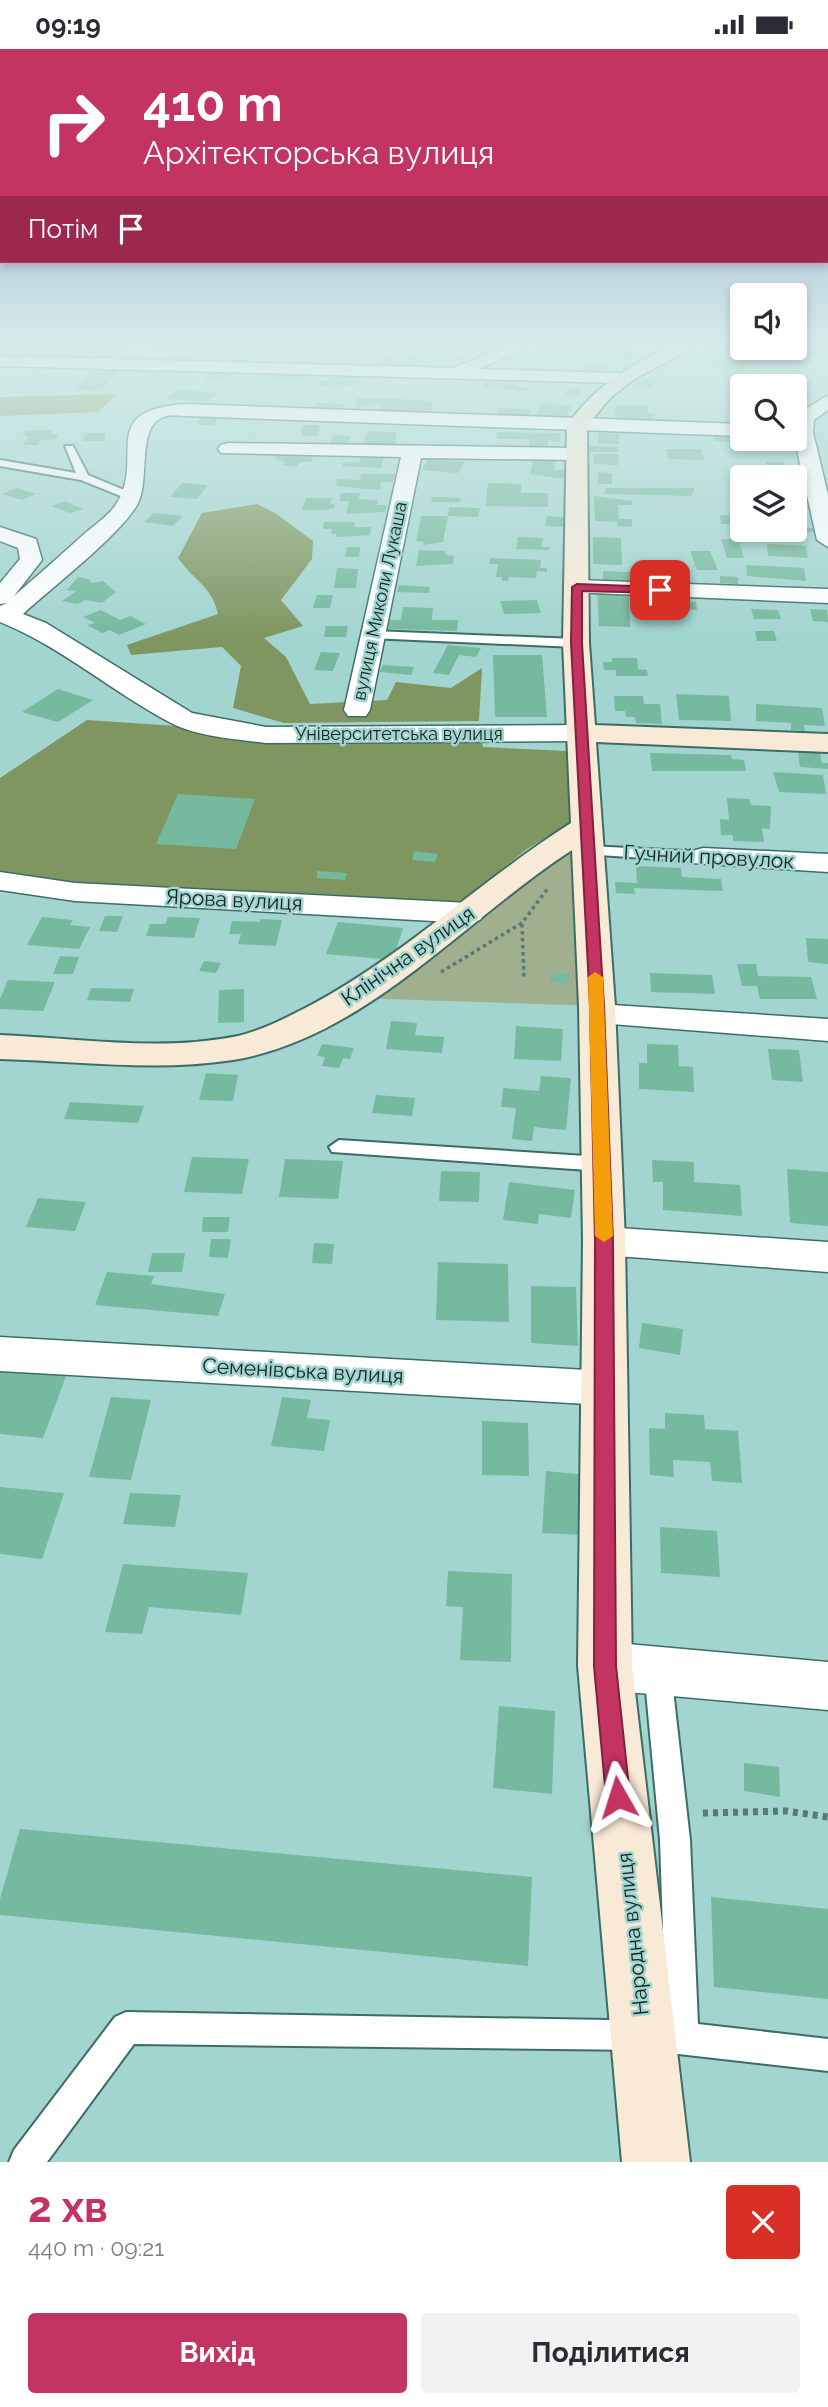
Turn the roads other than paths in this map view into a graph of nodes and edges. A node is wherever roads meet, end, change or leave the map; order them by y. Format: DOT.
graph roads {
  1 [pos="136,442"];
  2 [pos="577,442"];
  3 [pos="69,448"];
  4 [pos="228,449"];
  5 [pos="412,451"];
  6 [pos="804,451"];
  7 [pos="577,454"];
  8 [pos="0,463"];
  9 [pos="84,477"];
  10 [pos="132,496"];
  11 [pos="0,534"];
  12 [pos="828,540"];
  13 [pos="577,587"];
  14 [pos="828,596"];
  15 [pos="3,609"];
  16 [pos="374,635"];
  17 [pos="576,643"];
  18 [pos="357,710"];
  19 [pos="583,733"];
  20 [pos="828,743"];
  21 [pos="589,838"];
  22 [pos="702,857"];
  23 [pos="828,863"];
  24 [pos="0,881"];
  25 [pos="469,913"];
  26 [pos="597,1015"];
  27 [pos="828,1030"];
  28 [pos="0,1047"];
  29 [pos="339,1147"];
  30 [pos="602,1164"];
  31 [pos="604,1241"];
  32 [pos="828,1257"];
  33 [pos="0,1354"];
  34 [pos="606,1388"];
  35 [pos="626,1667"];
  36 [pos="828,1686"];
  37 [pos="663,2036"];
  38 [pos="828,2055"];
  39 [pos="26,2162"];
  40 [pos="656,2162"];
  1 -- 10 [label="street"];
  2 -- 7 [label="street, Народна вулиця"];
  3 -- 9 [label="lane"];
  4 -- 5 [label="street"];
  5 -- 7 [label="street"];
  5 -- 16 [label="street, вулиця Миколи Лукаша"];
  6 -- 12 [label="street"];
  7 -- 13 [label="street, Народна вулиця"];
  8 -- 9 [label="lane"];
  9 -- 10 [label="lane"];
  10 -- 15 [label="street"];
  11 -- 15 [label="street"];
  13 -- 14 [label="street"];
  13 -- 17 [label="street, Народна вулиця"];
  15 -- 19 [label="street, Університетська вулиця"];
  16 -- 17 [label="lane"];
  16 -- 18 [label="street, вулиця Миколи Лукаша"];
  17 -- 19 [label="street, Народна вулиця"];
  19 -- 20 [label="street, Університетська вулиця"];
  19 -- 21 [label="street, Народна вулиця"];
  21 -- 22 [label="lane, Гучний провулок"];
  21 -- 25 [label="street, Клінічна вулиця"];
  21 -- 26 [label="street, Народна вулиця"];
  22 -- 23 [label="street, Гучний провулок"];
  24 -- 25 [label="street, Ярова вулиця"];
  25 -- 28 [label="street, Клінічна вулиця"];
  26 -- 27 [label="street"];
  26 -- 30 [label="street, Народна вулиця"];
  29 -- 30 [label="lane"];
  30 -- 31 [label="street, Народна вулиця"];
  31 -- 32 [label="street"];
  31 -- 34 [label="street, Народна вулиця"];
  33 -- 34 [label="street, Семенівська вулиця"];
  34 -- 35 [label="street, Народна вулиця"];
  35 -- 36 [label="street"];
  35 -- 37 [label="street, Народна вулиця"];
  35 -- 37 [label="lane"];
  37 -- 38 [label="lane"];
  37 -- 39 [label="lane"];
  37 -- 40 [label="street, Народна вулиця"];
}
